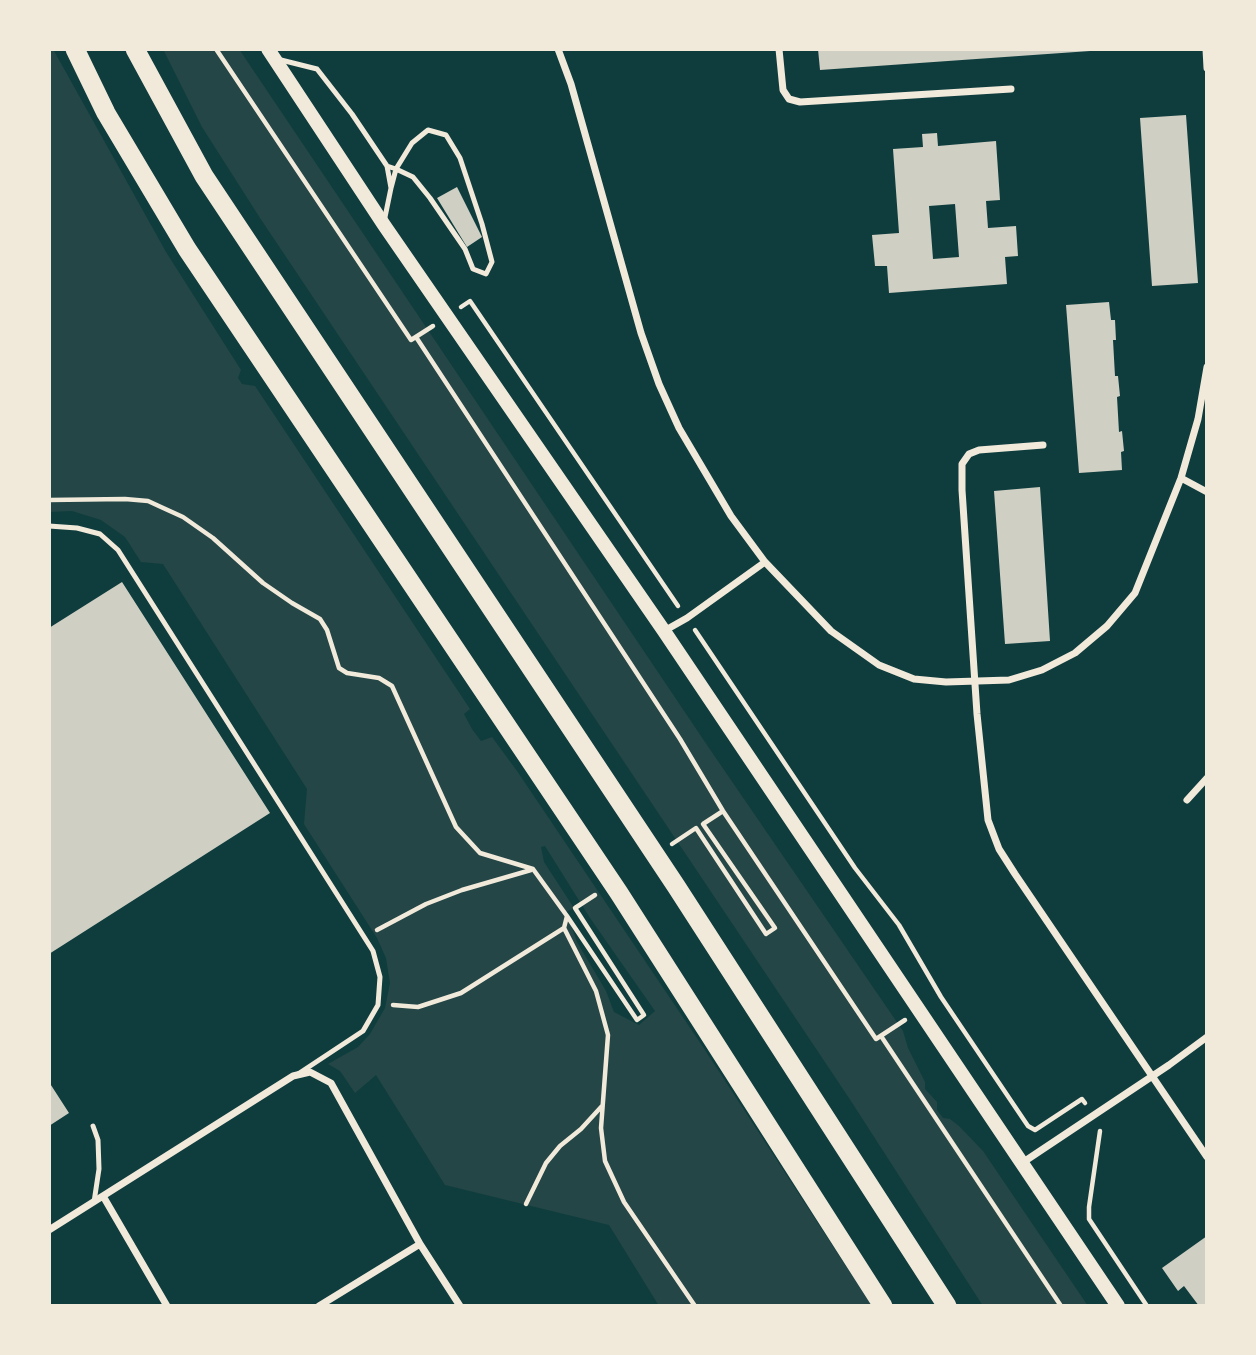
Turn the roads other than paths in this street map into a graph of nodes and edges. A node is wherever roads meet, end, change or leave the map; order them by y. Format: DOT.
graph roads {
  1 [pos="75,49"];
  2 [pos="135,49"];
  3 [pos="558,49"];
  4 [pos="779,49"];
  5 [pos="1206,49"];
  6 [pos="271,54"];
  7 [pos="1207,68"];
  8 [pos="1011,89"];
  9 [pos="387,166"];
  10 [pos="396,169"];
  11 [pos="391,188"];
  12 [pos="384,225"];
  13 [pos="1207,367"];
  14 [pos="1044,444"];
  15 [pos="1181,478"];
  16 [pos="1207,492"];
  17 [pos="49,526"];
  18 [pos="765,562"];
  19 [pos="664,631"];
  20 [pos="975,682"];
  21 [pos="1207,778"];
  22 [pos="1186,800"];
  23 [pos="1207,1037"];
  24 [pos="293,1076"];
  25 [pos="1152,1076"];
  26 [pos="93,1126"];
  27 [pos="1207,1157"];
  28 [pos="1022,1163"];
  29 [pos="103,1196"];
  30 [pos="94,1202"];
  31 [pos="49,1230"];
  32 [pos="420,1244"];
  33 [pos="167,1306"];
  34 [pos="319,1306"];
  35 [pos="460,1306"];
  36 [pos="883,1306"];
  37 [pos="947,1306"];
  38 [pos="1118,1306"];
  1 -- 36 [label="highway"];
  2 -- 37 [label="highway"];
  3 -- 18 [label="street"];
  4 -- 8 [label="street"];
  5 -- 7 [label="street"];
  6 -- 9 [label="lane"];
  6 -- 12 [label="main road"];
  9 -- 10 [label="lane"];
  9 -- 11 [label="lane"];
  10 -- 10 [label="lane"];
  10 -- 11 [label="lane"];
  11 -- 12 [label="lane"];
  12 -- 19 [label="main road"];
  13 -- 15 [label="street"];
  14 -- 20 [label="street"];
  15 -- 16 [label="street"];
  15 -- 20 [label="street"];
  17 -- 24 [label="lane"];
  18 -- 19 [label="street"];
  18 -- 20 [label="street"];
  19 -- 28 [label="main road"];
  20 -- 25 [label="street"];
  21 -- 22 [label="street"];
  23 -- 25 [label="street"];
  24 -- 29 [label="street"];
  24 -- 32 [label="street"];
  25 -- 27 [label="street"];
  25 -- 28 [label="street"];
  26 -- 30 [label="lane"];
  28 -- 38 [label="main road"];
  29 -- 30 [label="street"];
  29 -- 33 [label="street"];
  30 -- 31 [label="street"];
  32 -- 34 [label="street"];
  32 -- 35 [label="street"];
}
